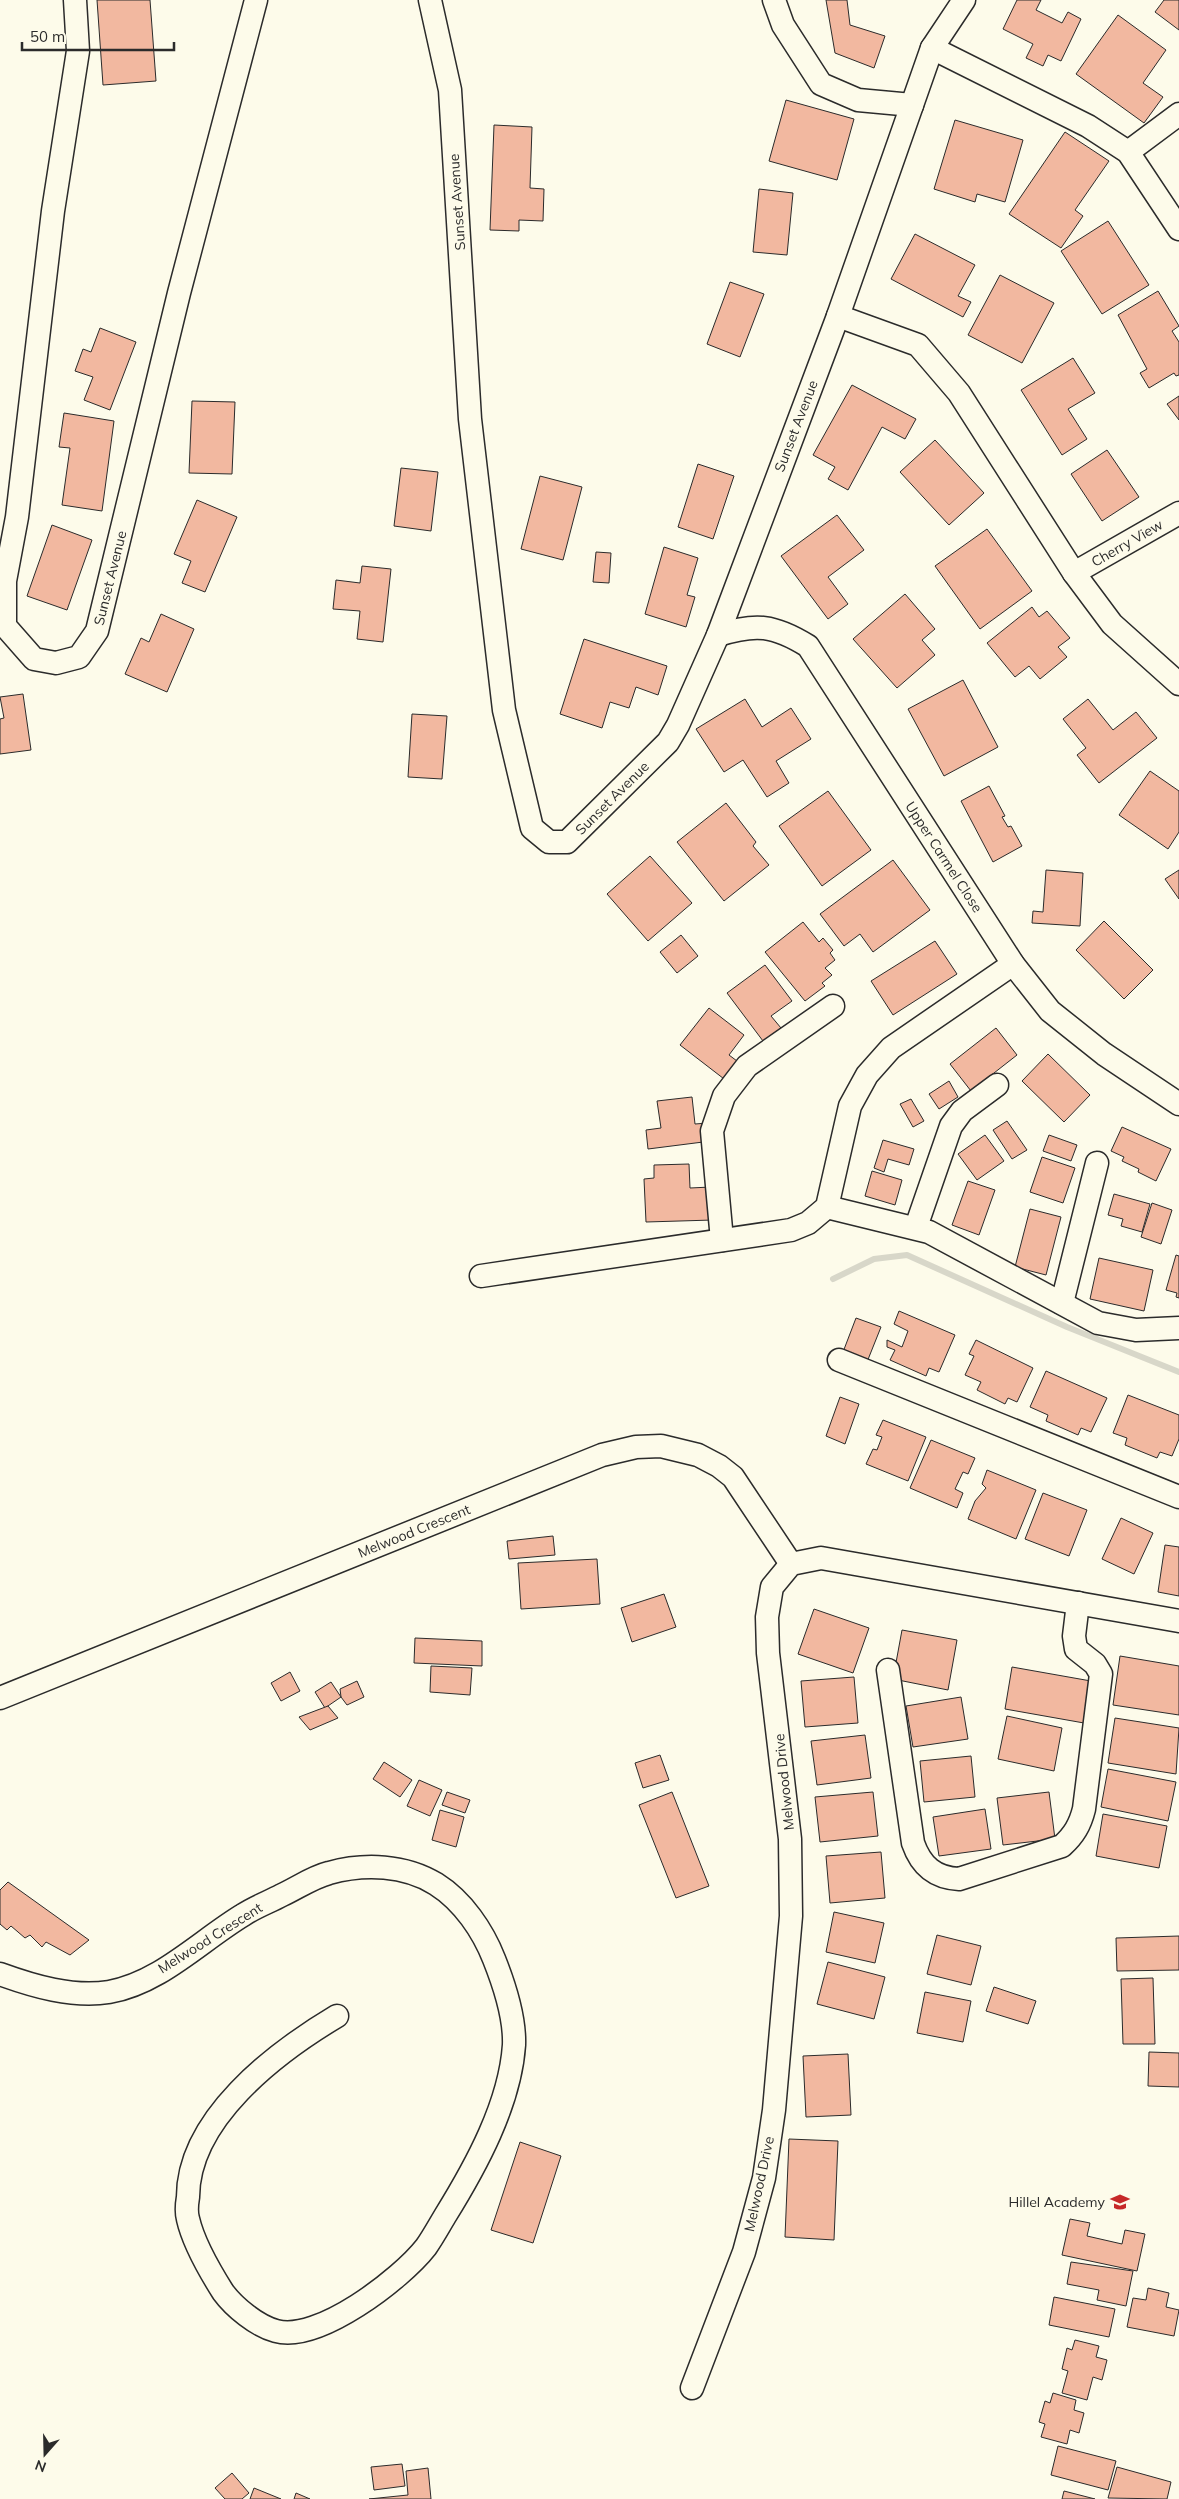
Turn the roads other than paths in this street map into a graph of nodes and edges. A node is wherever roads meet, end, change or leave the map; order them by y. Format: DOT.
graph roads {
  1 [pos="75,0"];
  2 [pos="256,0"];
  3 [pos="430,0"];
  4 [pos="774,0"];
  5 [pos="964,0"];
  6 [pos="932,48"];
  7 [pos="912,105"];
  8 [pos="1179,114"];
  9 [pos="1128,152"];
  10 [pos="1179,229"];
  11 [pos="838,316"];
  12 [pos="1179,513"];
  13 [pos="1074,573"];
  14 [pos="718,635"];
  15 [pos="1179,684"];
  16 [pos="1013,964"];
  17 [pos="833,1006"];
  18 [pos="997,1085"];
  19 [pos="1179,1104"];
  20 [pos="1097,1162"];
  21 [pos="827,1207"];
  22 [pos="916,1227"];
  23 [pos="722,1240"];
  24 [pos="481,1276"];
  25 [pos="1062,1303"];
  26 [pos="1179,1328"];
  27 [pos="838,1360"];
  28 [pos="1179,1497"];
  29 [pos="791,1564"];
  30 [pos="1078,1603"];
  31 [pos="1179,1620"];
  32 [pos="888,1670"];
  33 [pos="0,1698"];
  34 [pos="0,1974"];
  35 [pos="336,2016"];
  36 [pos="692,2388"];
  1 -- 2 [label="street, Sunset Avenue"];
  3 -- 14 [label="street, Sunset Avenue"];
  4 -- 7 [label="street"];
  5 -- 6 [label="street, Sunset Avenue"];
  6 -- 7 [label="street, Sunset Avenue"];
  6 -- 9 [label="street"];
  7 -- 11 [label="street, Sunset Avenue"];
  8 -- 9 [label="street"];
  9 -- 10 [label="street"];
  11 -- 13 [label="street"];
  11 -- 14 [label="street, Sunset Avenue"];
  12 -- 13 [label="street, Cherry View"];
  13 -- 15 [label="street"];
  14 -- 16 [label="street, Upper Carmel Close"];
  16 -- 19 [label="street, Upper Carmel Close"];
  16 -- 21 [label="street"];
  17 -- 23 [label="street"];
  18 -- 22 [label="street"];
  20 -- 25 [label="street"];
  21 -- 22 [label="street"];
  21 -- 23 [label="street"];
  22 -- 25 [label="street"];
  23 -- 24 [label="street"];
  25 -- 26 [label="street"];
  27 -- 28 [label="street"];
  29 -- 30 [label="street"];
  29 -- 33 [label="street, Melwood Crescent"];
  29 -- 36 [label="street, Melwood Drive"];
  30 -- 31 [label="street"];
  30 -- 32 [label="street"];
  34 -- 35 [label="street, Melwood Crescent"];
}
